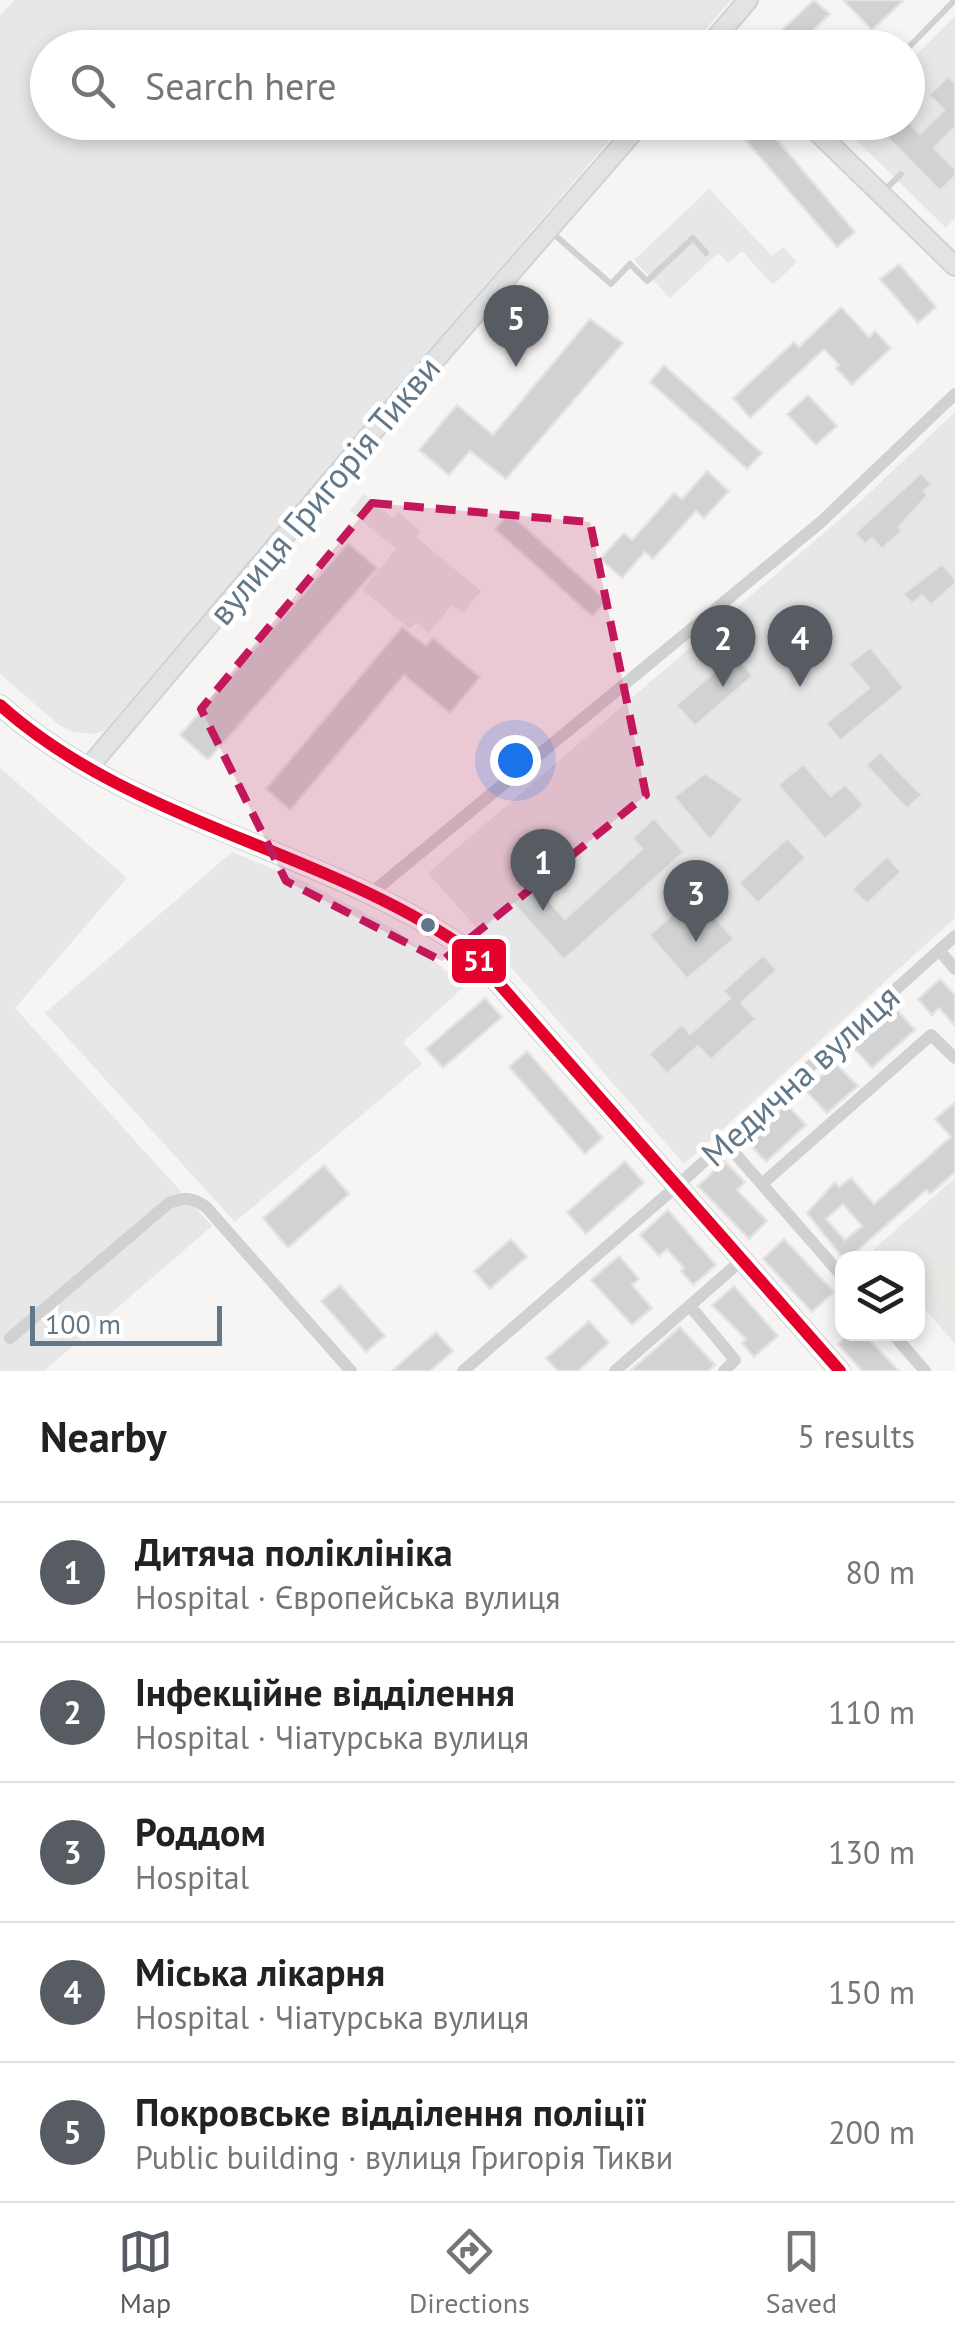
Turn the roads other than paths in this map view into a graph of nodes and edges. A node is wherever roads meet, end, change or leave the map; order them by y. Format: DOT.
graph roads {
  1 [pos="748,0"];
  2 [pos="955,0"];
  3 [pos="727,30"];
  4 [pos="925,31"];
  5 [pos="626,140"];
  6 [pos="832,140"];
  7 [pos="901,174"];
  8 [pos="881,194"];
  9 [pos="548,230"];
  10 [pos="706,253"];
  11 [pos="953,261"];
  12 [pos="955,394"];
  13 [pos="0,705"];
  14 [pos="88,768"];
  15 [pos="369,895"];
  16 [pos="955,936"];
  17 [pos="939,950"];
  18 [pos="955,969"];
  19 [pos="955,1058"];
  20 [pos="726,1142"];
  21 [pos="678,1184"];
  22 [pos="762,1184"];
  23 [pos="743,1259"];
  24 [pos="835,1268"];
  25 [pos="690,1306"];
  26 [pos="10,1338"];
  27 [pos="899,1341"];
  28 [pos="350,1371"];
  29 [pos="463,1371"];
  30 [pos="616,1371"];
  31 [pos="724,1371"];
  32 [pos="840,1371"];
  33 [pos="926,1371"];
  1 -- 3 [label="street"];
  2 -- 4 [label="lane"];
  5 -- 9 [label="street, вулиця Григорія Тикви"];
  6 -- 8 [label="street"];
  7 -- 8 [label="lane"];
  8 -- 11 [label="street"];
  9 -- 10 [label="lane"];
  9 -- 14 [label="street, вулиця Григорія Тикви"];
  12 -- 15 [label="street"];
  13 -- 14 [label="street"];
  14 -- 15 [label="street"];
  15 -- 21 [label="street"];
  16 -- 17 [label="street, Медична вулиця"];
  17 -- 18 [label="street"];
  17 -- 20 [label="street, Медична вулиця"];
  19 -- 22 [label="street"];
  20 -- 21 [label="street, Медична вулиця"];
  20 -- 22 [label="street"];
  21 -- 23 [label="street"];
  21 -- 29 [label="street, Медична вулиця"];
  22 -- 24 [label="street"];
  23 -- 25 [label="street"];
  23 -- 32 [label="street"];
  25 -- 30 [label="street"];
  25 -- 31 [label="street"];
  26 -- 28 [label="street"];
  27 -- 33 [label="street"];
}
